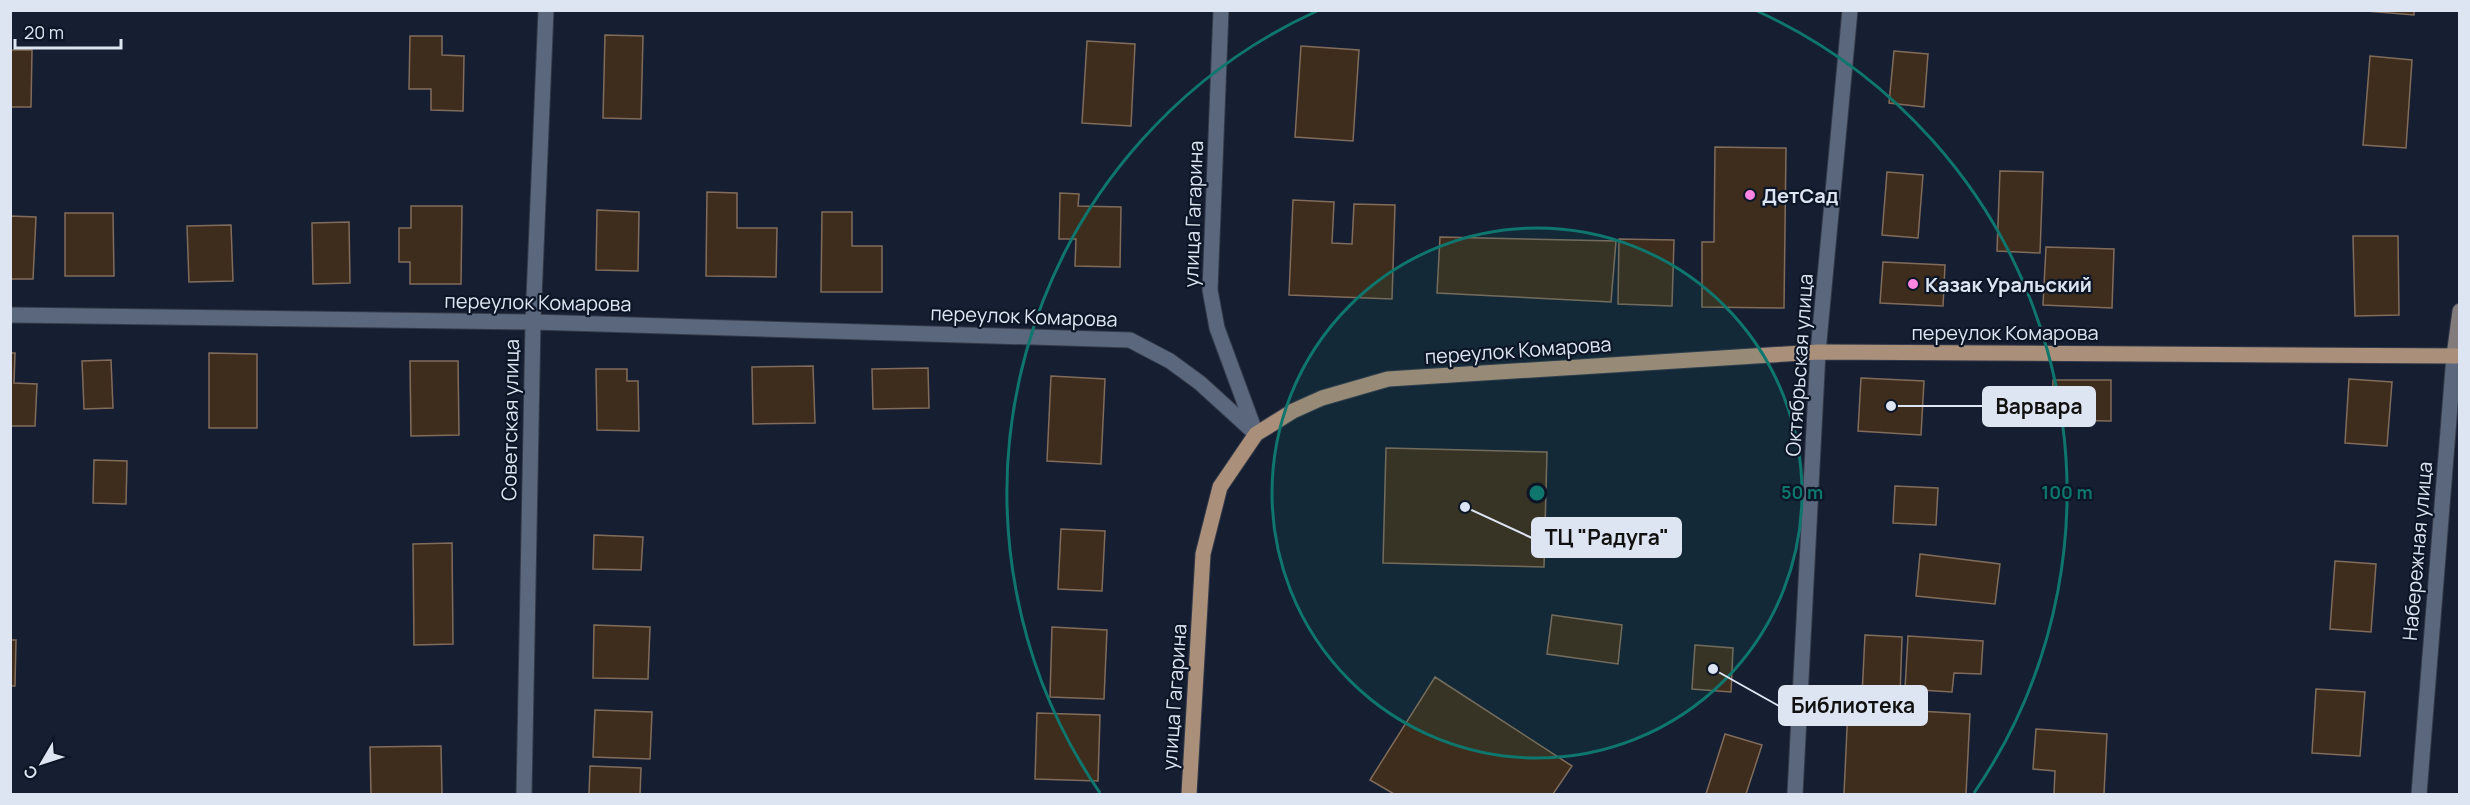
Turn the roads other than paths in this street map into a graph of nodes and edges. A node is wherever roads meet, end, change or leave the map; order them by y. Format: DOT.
graph roads {
  1 [pos="546,10"];
  2 [pos="1221,10"];
  3 [pos="1850,10"];
  4 [pos="2460,312"];
  5 [pos="10,315"];
  6 [pos="533,322"];
  7 [pos="1818,352"];
  8 [pos="2457,356"];
  9 [pos="1256,434"];
  10 [pos="524,795"];
  11 [pos="1189,795"];
  12 [pos="1796,795"];
  13 [pos="2419,795"];
  1 -- 6 [label="street, Советская улица"];
  2 -- 9 [label="street, улица Гагарина"];
  3 -- 7 [label="street, Октябрьская улица"];
  4 -- 8 [label="street, Набережная улица"];
  5 -- 6 [label="street, переулок Комарова"];
  6 -- 9 [label="street, переулок Комарова"];
  6 -- 10 [label="street, Советская улица"];
  7 -- 8 [label="main road, переулок Комарова"];
  7 -- 9 [label="main road, переулок Комарова"];
  7 -- 12 [label="street, Октябрьская улица"];
  8 -- 13 [label="street, Набережная улица"];
  9 -- 11 [label="main road, улица Гагарина"];
}
